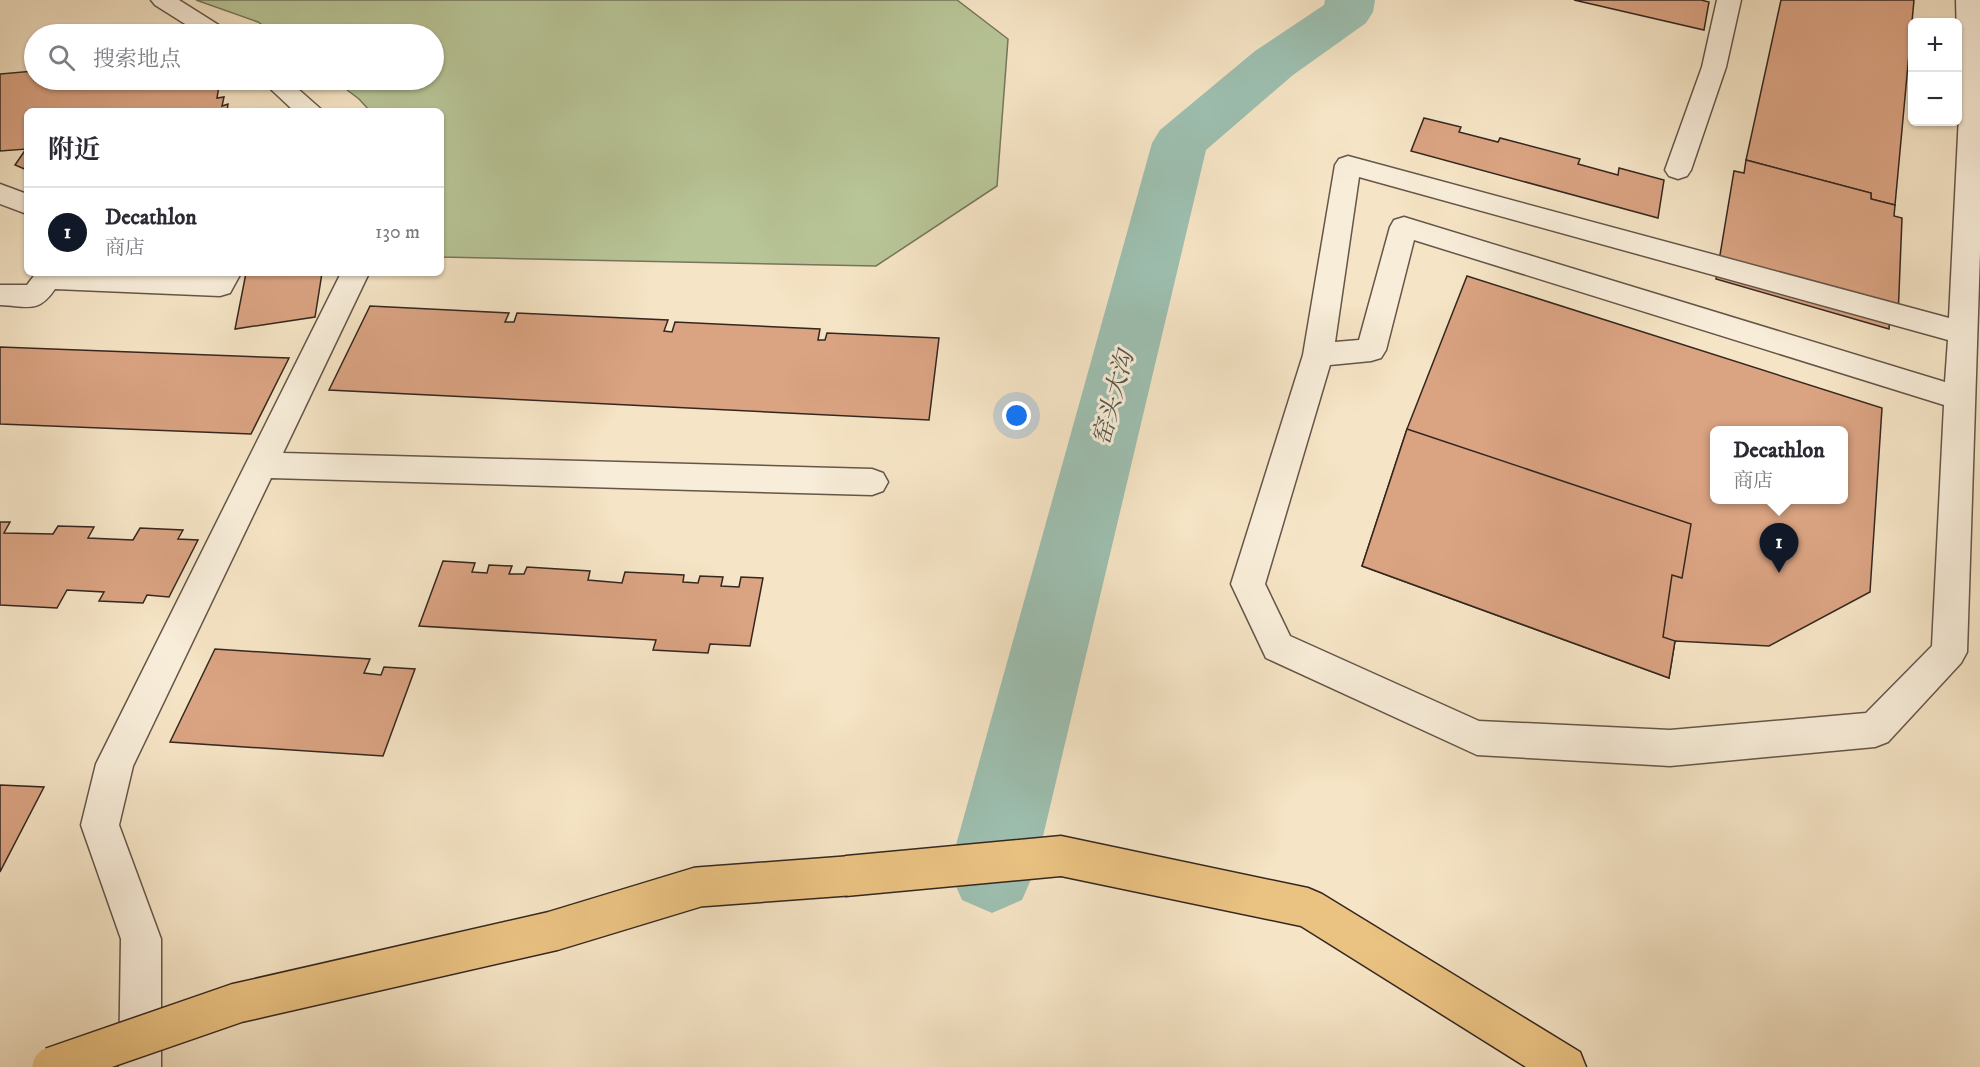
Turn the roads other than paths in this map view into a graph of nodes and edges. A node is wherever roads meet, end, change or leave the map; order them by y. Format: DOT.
graph roads {
  1 [pos="163,0"];
  2 [pos="1729,0"];
  3 [pos="1968,0"];
  4 [pos="201,24"];
  5 [pos="285,90"];
  6 [pos="306,108"];
  7 [pos="1976,116"];
  8 [pos="1678,170"];
  9 [pos="0,192"];
  10 [pos="24,204"];
  11 [pos="49,276"];
  12 [pos="225,276"];
  13 [pos="354,276"];
  14 [pos="0,296"];
  15 [pos="1963,333"];
  16 [pos="1318,355"];
  17 [pos="1960,398"];
  18 [pos="261,465"];
  19 [pos="872,482"];
  20 [pos="52,1067"];
  21 [pos="140,1067"];
  22 [pos="1565,1067"];
  1 -- 4 [label="street"];
  2 -- 8 [label="street"];
  3 -- 7 [label="street"];
  5 -- 6 [label="street"];
  7 -- 15 [label="street"];
  9 -- 10 [label="street"];
  11 -- 12 [label="street"];
  11 -- 14 [label="street"];
  13 -- 18 [label="street"];
  15 -- 16 [label="street"];
  15 -- 17 [label="street"];
  16 -- 17 [label="street"];
  16 -- 17 [label="street"];
  18 -- 19 [label="street"];
  18 -- 21 [label="street"];
  20 -- 22 [label="highway, bridge"];
}
